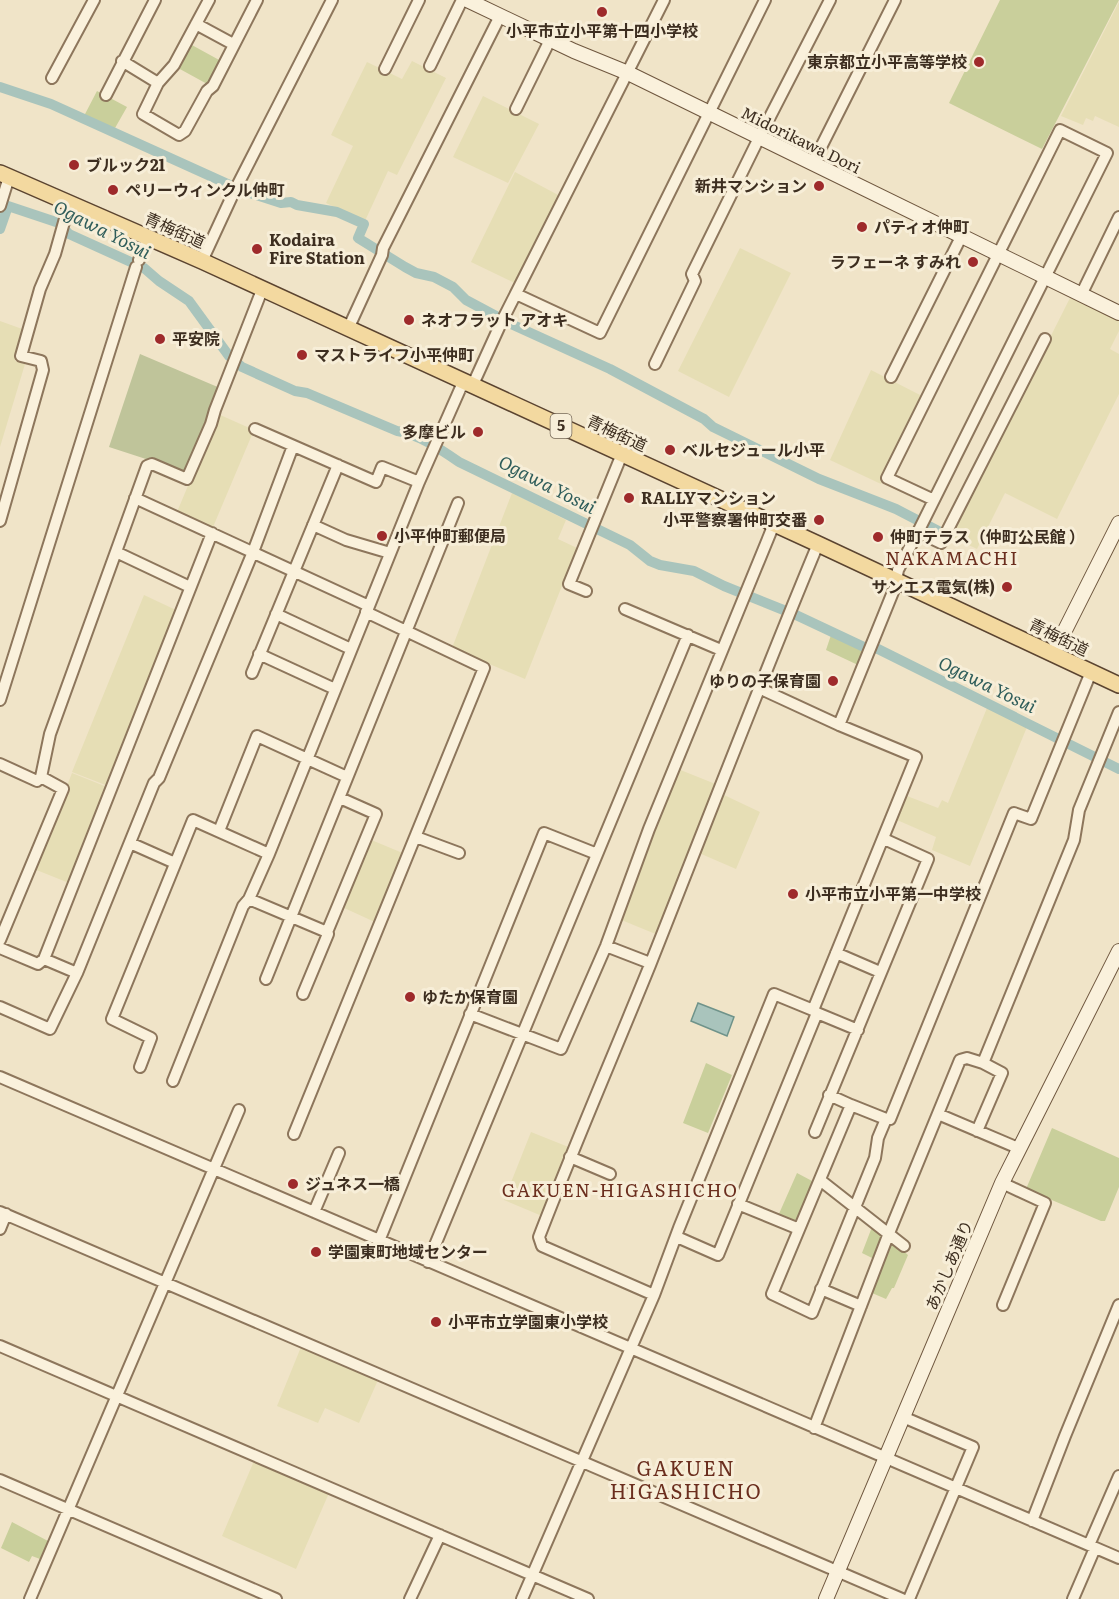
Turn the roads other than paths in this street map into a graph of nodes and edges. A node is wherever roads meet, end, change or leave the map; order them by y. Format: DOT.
graph roads {
  1 [pos="94,0"];
  2 [pos="155,0"];
  3 [pos="209,0"];
  4 [pos="257,0"];
  5 [pos="332,0"];
  6 [pos="419,0"];
  7 [pos="462,0"];
  8 [pos="467,0"];
  9 [pos="664,0"];
  10 [pos="765,0"];
  11 [pos="830,0"];
  12 [pos="895,0"];
  13 [pos="500,16"];
  14 [pos="196,24"];
  15 [pos="550,40"];
  16 [pos="233,44"];
  17 [pos="122,62"];
  18 [pos="430,66"];
  19 [pos="385,69"];
  20 [pos="628,73"];
  21 [pos="52,78"];
  22 [pos="158,83"];
  23 [pos="106,95"];
  24 [pos="516,109"];
  25 [pos="710,113"];
  26 [pos="761,138"];
  27 [pos="813,163"];
  28 [pos="4,175"];
  29 [pos="72,204"];
  30 [pos="0,206"];
  31 [pos="1119,217"];
  32 [pos="148,237"];
  33 [pos="961,237"];
  34 [pos="998,255"];
  35 [pos="202,261"];
  36 [pos="1045,277"];
  37 [pos="262,290"];
  38 [pos="516,294"];
  39 [pos="1081,295"];
  40 [pos="1119,313"];
  41 [pos="348,329"];
  42 [pos="1045,339"];
  43 [pos="655,364"];
  44 [pos="891,377"];
  45 [pos="468,384"];
  46 [pos="255,429"];
  47 [pos="293,446"];
  48 [pos="622,454"];
  49 [pos="338,465"];
  50 [pos="419,482"];
  51 [pos="135,498"];
  52 [pos="934,500"];
  53 [pos="458,503"];
  54 [pos="0,520"];
  55 [pos="1119,523"];
  56 [pos="774,524"];
  57 [pos="313,525"];
  58 [pos="919,531"];
  59 [pos="212,533"];
  60 [pos="818,544"];
  61 [pos="116,552"];
  62 [pos="253,552"];
  63 [pos="390,553"];
  64 [pos="294,571"];
  65 [pos="896,580"];
  66 [pos="190,587"];
  67 [pos="586,591"];
  68 [pos="367,609"];
  69 [pos="625,609"];
  70 [pos="276,614"];
  71 [pos="405,631"];
  72 [pos="687,635"];
  73 [pos="351,650"];
  74 [pos="721,650"];
  75 [pos="259,654"];
  76 [pos="1053,654"];
  77 [pos="1091,672"];
  78 [pos="252,673"];
  79 [pos="1119,685"];
  80 [pos="759,688"];
  81 [pos="335,689"];
  82 [pos="0,700"];
  83 [pos="1119,712"];
  84 [pos="838,725"];
  85 [pos="308,759"];
  86 [pos="0,764"];
  87 [pos="41,777"];
  88 [pos="347,777"];
  89 [pos="340,798"];
  90 [pos="219,831"];
  91 [pos="416,837"];
  92 [pos="884,838"];
  93 [pos="130,843"];
  94 [pos="459,853"];
  95 [pos="269,854"];
  96 [pos="597,854"];
  97 [pos="175,863"];
  98 [pos="249,899"];
  99 [pos="290,917"];
  100 [pos="327,932"];
  101 [pos="0,940"];
  102 [pos="606,946"];
  103 [pos="0,948"];
  104 [pos="1119,951"];
  105 [pos="837,953"];
  106 [pos="44,959"];
  107 [pos="650,963"];
  108 [pos="880,972"];
  109 [pos="77,974"];
  110 [pos="266,979"];
  111 [pos="303,994"];
  112 [pos="0,1008"];
  113 [pos="815,1011"];
  114 [pos="470,1014"];
  115 [pos="858,1030"];
  116 [pos="523,1035"];
  117 [pos="983,1063"];
  118 [pos="140,1067"];
  119 [pos="0,1077"];
  120 [pos="173,1081"];
  121 [pos="829,1095"];
  122 [pos="851,1104"];
  123 [pos="239,1110"];
  124 [pos="938,1114"];
  125 [pos="886,1119"];
  126 [pos="977,1131"];
  127 [pos="815,1132"];
  128 [pos="294,1134"];
  129 [pos="1018,1148"];
  130 [pos="339,1153"];
  131 [pos="570,1157"];
  132 [pos="215,1169"];
  133 [pos="610,1174"];
  134 [pos="820,1180"];
  135 [pos="1002,1183"];
  136 [pos="738,1204"];
  137 [pos="854,1207"];
  138 [pos="314,1212"];
  139 [pos="3,1213"];
  140 [pos="0,1229"];
  141 [pos="799,1229"];
  142 [pos="889,1233"];
  143 [pos="676,1237"];
  144 [pos="379,1241"];
  145 [pos="904,1246"];
  146 [pos="428,1262"];
  147 [pos="165,1283"];
  148 [pos="821,1289"];
  149 [pos="654,1294"];
  150 [pos="1003,1305"];
  151 [pos="1119,1305"];
  152 [pos="861,1306"];
  153 [pos="0,1346"];
  154 [pos="631,1348"];
  155 [pos="117,1397"];
  156 [pos="903,1417"];
  157 [pos="814,1428"];
  158 [pos="885,1459"];
  159 [pos="581,1461"];
  160 [pos="1119,1476"];
  161 [pos="0,1480"];
  162 [pos="956,1488"];
  163 [pos="68,1510"];
  164 [pos="1032,1521"];
  165 [pos="440,1535"];
  166 [pos="1092,1546"];
  167 [pos="1119,1558"];
  168 [pos="838,1572"];
  169 [pos="532,1575"];
  170 [pos="30,1599"];
  171 [pos="276,1599"];
  172 [pos="410,1599"];
  173 [pos="522,1599"];
  174 [pos="588,1599"];
  175 [pos="826,1599"];
  176 [pos="902,1599"];
  177 [pos="909,1599"];
  178 [pos="1073,1599"];
  1 -- 21 [label="street"];
  2 -- 17 [label="street"];
  3 -- 14 [label="street"];
  4 -- 16 [label="street"];
  5 -- 35 [label="street"];
  6 -- 19 [label="street"];
  7 -- 18 [label="street"];
  8 -- 13 [label="street, Midorikawa Dori"];
  9 -- 20 [label="street"];
  10 -- 25 [label="street"];
  11 -- 26 [label="street"];
  12 -- 27 [label="street"];
  13 -- 15 [label="street, Midorikawa Dori"];
  13 -- 41 [label="street"];
  14 -- 16 [label="street"];
  14 -- 22 [label="street"];
  15 -- 20 [label="street, Midorikawa Dori"];
  15 -- 24 [label="street"];
  16 -- 22 [label="street"];
  17 -- 22 [label="street"];
  17 -- 23 [label="street"];
  20 -- 25 [label="street, Midorikawa Dori"];
  20 -- 38 [label="street"];
  25 -- 26 [label="street, Midorikawa Dori"];
  25 -- 38 [label="street"];
  26 -- 27 [label="street, Midorikawa Dori"];
  26 -- 43 [label="street"];
  27 -- 33 [label="street, Midorikawa Dori"];
  28 -- 29 [label="main road, 青梅街道 / 5"];
  28 -- 30 [label="street"];
  29 -- 32 [label="main road, 青梅街道 / 5"];
  29 -- 54 [label="street"];
  31 -- 39 [label="street"];
  32 -- 35 [label="main road, 青梅街道 / 5"];
  32 -- 82 [label="street"];
  33 -- 34 [label="street, Midorikawa Dori"];
  33 -- 44 [label="street"];
  34 -- 36 [label="street, Midorikawa Dori"];
  34 -- 36 [label="street"];
  34 -- 52 [label="street"];
  35 -- 37 [label="main road, 青梅街道 / 5"];
  36 -- 39 [label="street, Midorikawa Dori"];
  36 -- 52 [label="street"];
  37 -- 41 [label="main road, 青梅街道 / 5"];
  37 -- 51 [label="street"];
  38 -- 45 [label="street"];
  39 -- 40 [label="street, Midorikawa Dori"];
  41 -- 45 [label="main road, 青梅街道 / 5"];
  42 -- 58 [label="street"];
  45 -- 48 [label="main road, 青梅街道 / 5"];
  45 -- 50 [label="street"];
  46 -- 47 [label="street"];
  47 -- 49 [label="street"];
  47 -- 62 [label="street"];
  48 -- 56 [label="main road, 青梅街道 / 5"];
  48 -- 67 [label="street"];
  49 -- 50 [label="street"];
  49 -- 57 [label="street"];
  50 -- 63 [label="street"];
  51 -- 59 [label="street"];
  51 -- 61 [label="street"];
  52 -- 58 [label="street"];
  53 -- 71 [label="street"];
  55 -- 76 [label="street"];
  56 -- 60 [label="main road, 青梅街道 / 5"];
  56 -- 74 [label="street"];
  57 -- 63 [label="street"];
  57 -- 64 [label="street"];
  58 -- 65 [label="street"];
  59 -- 62 [label="street"];
  59 -- 66 [label="street"];
  60 -- 65 [label="main road, 青梅街道 / 5"];
  60 -- 80 [label="street"];
  61 -- 66 [label="street"];
  61 -- 87 [label="street"];
  62 -- 64 [label="street"];
  62 -- 93 [label="street"];
  63 -- 68 [label="street"];
  64 -- 68 [label="street"];
  64 -- 70 [label="street"];
  65 -- 76 [label="main road, 青梅街道 / 5"];
  65 -- 84 [label="street"];
  66 -- 106 [label="street"];
  68 -- 71 [label="street"];
  68 -- 73 [label="street"];
  69 -- 72 [label="street"];
  70 -- 73 [label="street"];
  70 -- 75 [label="street"];
  71 -- 88 [label="street"];
  71 -- 91 [label="street"];
  72 -- 74 [label="street"];
  72 -- 96 [label="street"];
  73 -- 81 [label="street"];
  74 -- 102 [label="street"];
  75 -- 78 [label="street"];
  75 -- 81 [label="street"];
  76 -- 77 [label="main road, 青梅街道 / 5"];
  77 -- 79 [label="main road, 青梅街道 / 5"];
  77 -- 125 [label="street"];
  80 -- 84 [label="street"];
  80 -- 107 [label="street"];
  81 -- 85 [label="street"];
  83 -- 117 [label="street"];
  84 -- 92 [label="street"];
  85 -- 88 [label="street"];
  85 -- 90 [label="street"];
  85 -- 95 [label="street"];
  86 -- 87 [label="street"];
  87 -- 101 [label="street"];
  88 -- 89 [label="street"];
  89 -- 99 [label="street"];
  89 -- 100 [label="street"];
  90 -- 95 [label="street"];
  90 -- 97 [label="street"];
  91 -- 94 [label="street"];
  91 -- 128 [label="street"];
  92 -- 105 [label="street"];
  92 -- 108 [label="street"];
  93 -- 97 [label="street"];
  93 -- 109 [label="street"];
  95 -- 98 [label="street"];
  96 -- 114 [label="street"];
  96 -- 116 [label="street"];
  97 -- 118 [label="street"];
  98 -- 99 [label="street"];
  98 -- 120 [label="street"];
  99 -- 100 [label="street"];
  99 -- 110 [label="street"];
  100 -- 111 [label="street"];
  102 -- 107 [label="street"];
  102 -- 116 [label="street"];
  103 -- 106 [label="street"];
  104 -- 129 [label="street, あかしあ通り"];
  105 -- 108 [label="street"];
  105 -- 113 [label="street"];
  106 -- 109 [label="street"];
  107 -- 131 [label="street"];
  108 -- 115 [label="street"];
  109 -- 112 [label="street"];
  113 -- 115 [label="street"];
  113 -- 136 [label="street"];
  113 -- 143 [label="street"];
  114 -- 116 [label="street"];
  114 -- 144 [label="street"];
  115 -- 121 [label="street"];
  116 -- 146 [label="street"];
  117 -- 124 [label="street"];
  117 -- 126 [label="street"];
  119 -- 132 [label="street"];
  121 -- 122 [label="street"];
  121 -- 127 [label="street"];
  122 -- 125 [label="street"];
  122 -- 134 [label="street"];
  123 -- 132 [label="street"];
  124 -- 126 [label="street"];
  124 -- 142 [label="street"];
  125 -- 137 [label="street"];
  126 -- 129 [label="street"];
  129 -- 135 [label="street, あかしあ通り"];
  130 -- 138 [label="street"];
  131 -- 133 [label="street"];
  131 -- 149 [label="street"];
  132 -- 138 [label="street"];
  132 -- 147 [label="street"];
  134 -- 137 [label="street"];
  134 -- 141 [label="street"];
  135 -- 150 [label="street"];
  135 -- 156 [label="street, あかしあ通り"];
  136 -- 141 [label="street"];
  136 -- 143 [label="street"];
  137 -- 142 [label="street"];
  137 -- 148 [label="street"];
  138 -- 144 [label="street"];
  139 -- 140 [label="street"];
  139 -- 147 [label="street"];
  141 -- 148 [label="street"];
  142 -- 145 [label="street"];
  142 -- 152 [label="street"];
  143 -- 149 [label="street"];
  144 -- 146 [label="street"];
  146 -- 154 [label="street"];
  147 -- 155 [label="street"];
  147 -- 159 [label="street"];
  148 -- 152 [label="street"];
  149 -- 154 [label="street"];
  151 -- 164 [label="street"];
  152 -- 157 [label="street"];
  153 -- 155 [label="street"];
  154 -- 157 [label="street"];
  154 -- 159 [label="street"];
  155 -- 163 [label="street"];
  155 -- 165 [label="street"];
  156 -- 158 [label="street, あかしあ通り"];
  156 -- 162 [label="street"];
  157 -- 158 [label="street"];
  158 -- 162 [label="street"];
  158 -- 168 [label="street, あかしあ通り"];
  159 -- 168 [label="street"];
  159 -- 169 [label="street"];
  160 -- 166 [label="street"];
  161 -- 163 [label="street"];
  162 -- 164 [label="street"];
  162 -- 177 [label="street"];
  163 -- 170 [label="street"];
  163 -- 171 [label="street"];
  164 -- 166 [label="street"];
  165 -- 169 [label="street"];
  165 -- 172 [label="street"];
  166 -- 167 [label="street"];
  166 -- 178 [label="street"];
  168 -- 175 [label="street, あかしあ通り"];
  168 -- 176 [label="street"];
  169 -- 173 [label="street"];
  169 -- 174 [label="street"];
}
